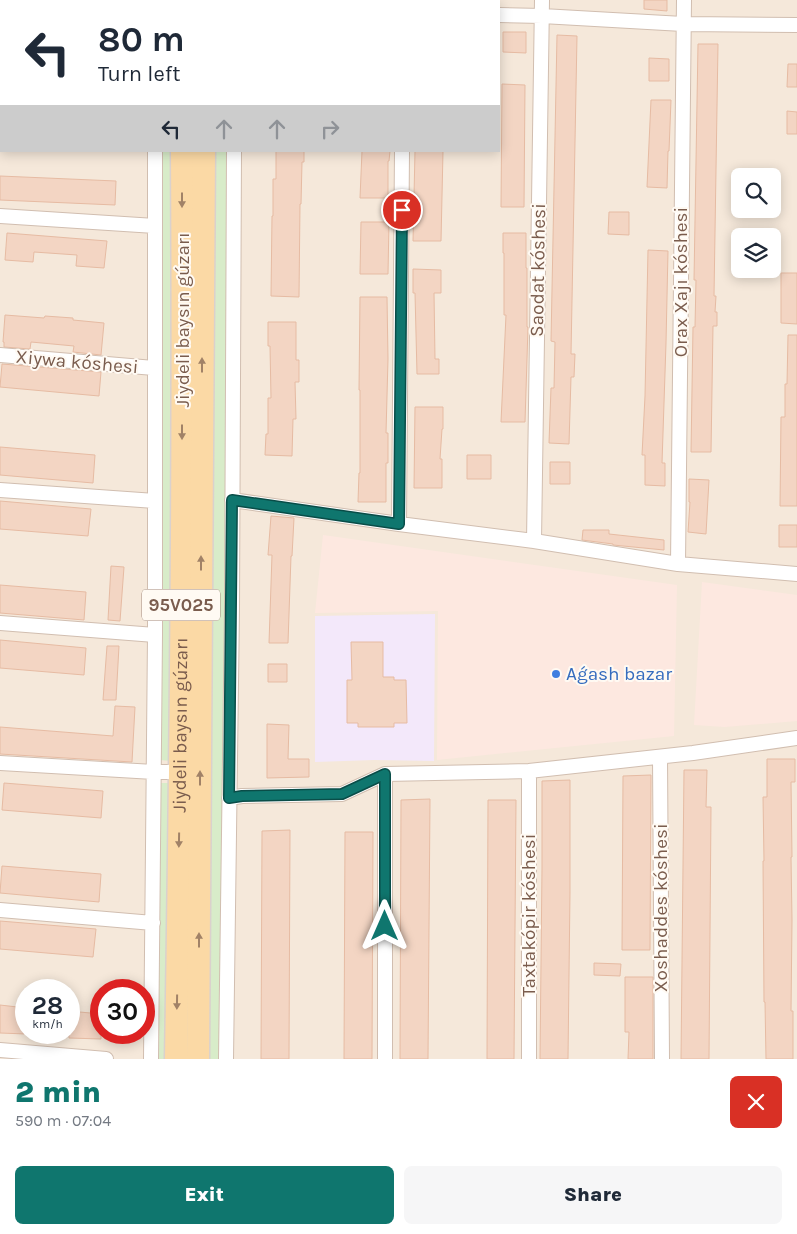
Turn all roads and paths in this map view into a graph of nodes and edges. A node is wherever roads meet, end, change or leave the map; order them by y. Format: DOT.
graph roads {
  1 [pos="542,0"];
  2 [pos="684,0"];
  3 [pos="500,16"];
  4 [pos="542,16"];
  5 [pos="683,24"];
  6 [pos="797,25"];
  7 [pos="155,152"];
  8 [pos="182,152"];
  9 [pos="204,152"];
  10 [pos="234,152"];
  11 [pos="402,152"];
  12 [pos="0,216"];
  13 [pos="155,226"];
  14 [pos="0,355"];
  15 [pos="154,368"];
  16 [pos="0,490"];
  17 [pos="232,500"];
  18 [pos="155,501"];
  19 [pos="399,524"];
  20 [pos="534,541"];
  21 [pos="678,564"];
  22 [pos="797,574"];
  23 [pos="0,624"];
  24 [pos="155,635"];
  25 [pos="797,738"];
  26 [pos="660,757"];
  27 [pos="0,763"];
  28 [pos="529,771"];
  29 [pos="154,772"];
  30 [pos="180,772"];
  31 [pos="385,774"];
  32 [pos="229,798"];
  33 [pos="0,910"];
  34 [pos="153,923"];
  35 [pos="0,1050"];
  36 [pos="106,1059"];
  37 [pos="151,1059"];
  38 [pos="176,1059"];
  39 [pos="198,1059"];
  40 [pos="226,1059"];
  41 [pos="384,1059"];
  42 [pos="529,1059"];
  43 [pos="662,1059"];
  1 -- 4 [label="street, Saodat kóshesi"];
  2 -- 5 [label="street, Orax Xajı kóshesi"];
  3 -- 4 [label="street"];
  4 -- 5 [label="street"];
  4 -- 20 [label="street, Saodat kóshesi"];
  5 -- 6 [label="street"];
  5 -- 21 [label="street, Orax Xajı kóshesi"];
  7 -- 13 [label="street"];
  8 -- 30 [label="main road, Jiydeli baysın gúzarı / 95V025, one-way"];
  39 -- 9 [label="main road, Jiydeli baysın gúzarı / 95V025, one-way"];
  10 -- 17 [label="street"];
  11 -- 19 [label="street"];
  12 -- 13 [label="street"];
  13 -- 15 [label="street"];
  14 -- 15 [label="street, Xiywa kóshesi"];
  15 -- 18 [label="street"];
  16 -- 18 [label="street"];
  17 -- 19 [label="street"];
  17 -- 32 [label="street"];
  18 -- 24 [label="street"];
  19 -- 20 [label="street"];
  20 -- 21 [label="street"];
  21 -- 22 [label="street"];
  23 -- 24 [label="street"];
  24 -- 29 [label="street"];
  25 -- 26 [label="street"];
  26 -- 28 [label="street"];
  26 -- 43 [label="street, Xoshaddes kóshesi"];
  27 -- 29 [label="street"];
  28 -- 31 [label="street"];
  28 -- 42 [label="street, Taxtakópir kóshesi"];
  29 -- 30 [label="street"];
  29 -- 34 [label="street"];
  30 -- 38 [label="main road, Jiydeli baysın gúzarı / 95V025, one-way"];
  31 -- 32 [label="street"];
  31 -- 41 [label="street"];
  32 -- 40 [label="street"];
  33 -- 34 [label="street"];
  34 -- 37 [label="street"];
  35 -- 36 [label="street"];
}
